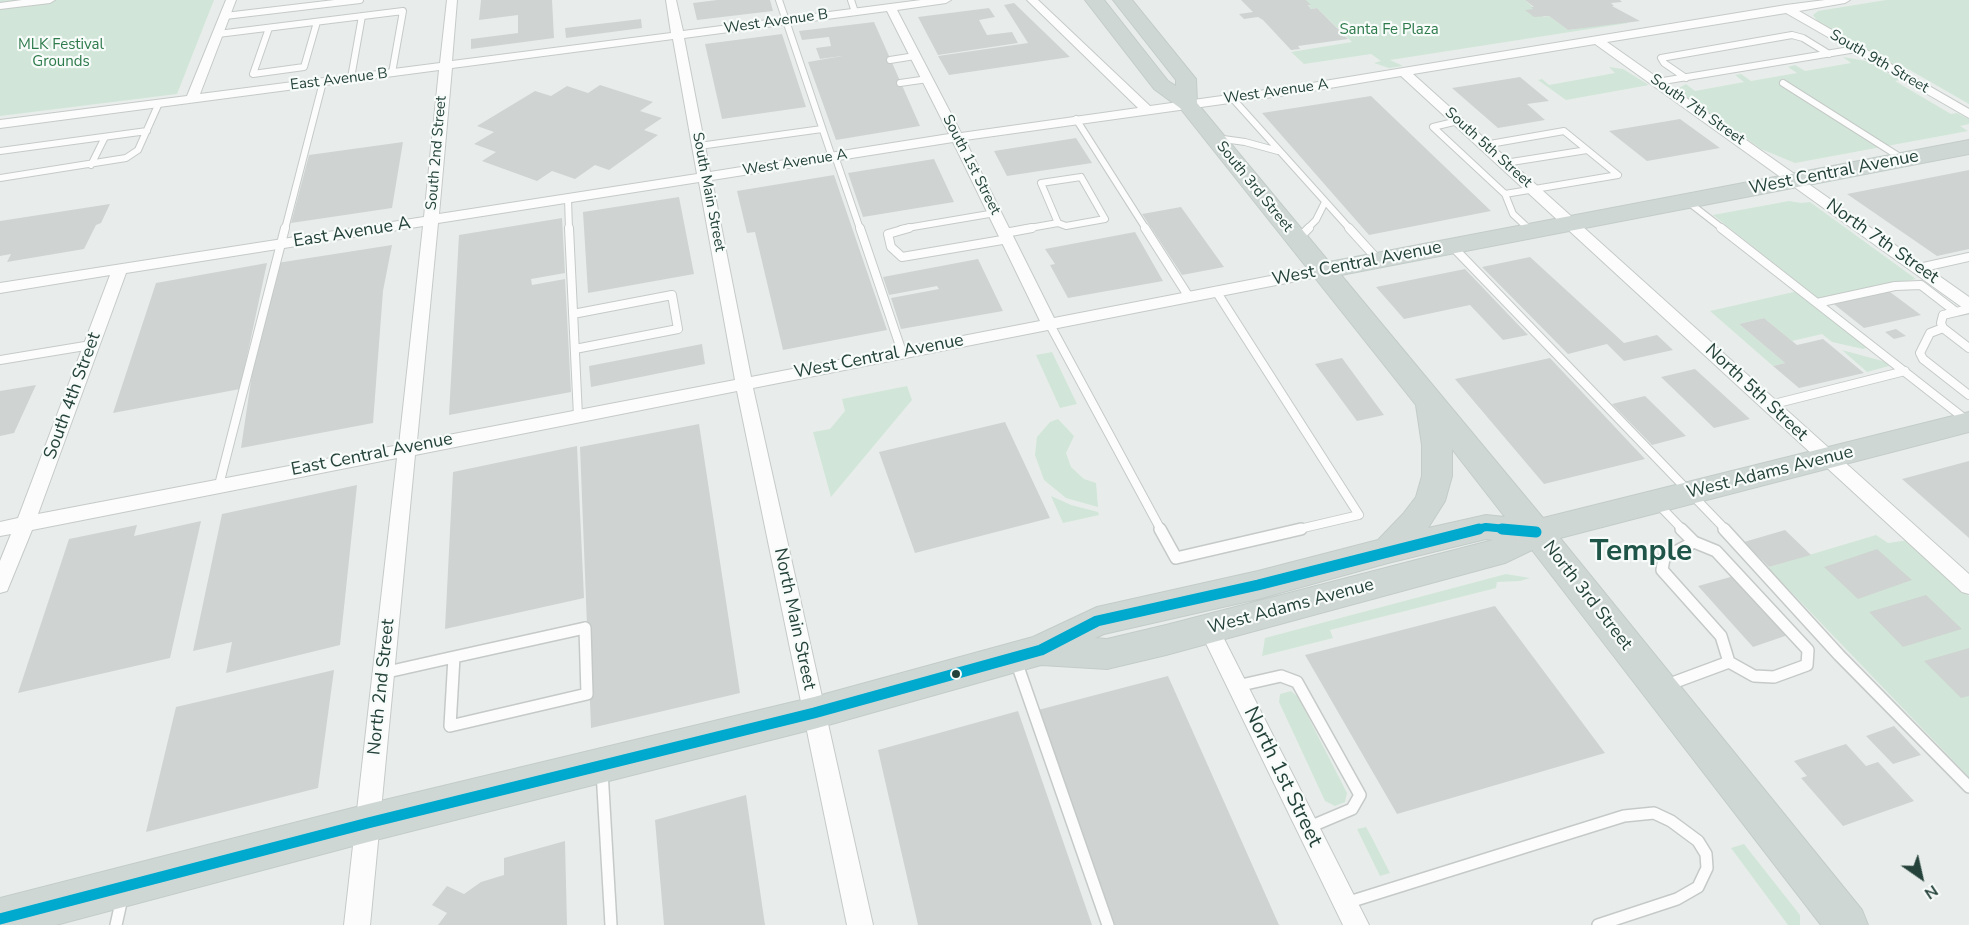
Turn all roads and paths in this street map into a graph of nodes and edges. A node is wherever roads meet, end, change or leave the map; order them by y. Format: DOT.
graph roads {
  1 [pos="50,0"];
  2 [pos="231,0"];
  3 [pos="360,0"];
  4 [pos="405,0"];
  5 [pos="452,0"];
  6 [pos="671,0"];
  7 [pos="779,0"];
  8 [pos="851,0"];
  9 [pos="946,0"];
  10 [pos="1032,0"];
  11 [pos="1094,0"];
  12 [pos="1771,0"];
  13 [pos="1845,0"];
  14 [pos="351,1"];
  15 [pos="8,3"];
  16 [pos="890,7"];
  17 [pos="1128,7"];
  18 [pos="1789,10"];
  19 [pos="403,11"];
  20 [pos="855,12"];
  21 [pos="225,16"];
  22 [pos="362,16"];
  23 [pos="0,19"];
  24 [pos="786,21"];
  25 [pos="317,22"];
  26 [pos="269,27"];
  27 [pos="218,34"];
  28 [pos="677,35"];
  29 [pos="1598,41"];
  30 [pos="1856,49"];
  31 [pos="1829,54"];
  32 [pos="915,56"];
  33 [pos="890,60"];
  34 [pos="444,66"];
  35 [pos="1404,72"];
  36 [pos="392,73"];
  37 [pos="351,78"];
  38 [pos="1686,78"];
  39 [pos="927,79"];
  40 [pos="323,82"];
  41 [pos="1657,82"];
  42 [pos="900,83"];
  43 [pos="1783,83"];
  44 [pos="192,98"];
  45 [pos="1233,99"];
  46 [pos="159,103"];
  47 [pos="1187,104"];
  48 [pos="1146,108"];
  49 [pos="1969,114"];
  50 [pos="1076,119"];
  51 [pos="1458,121"];
  52 [pos="0,124"];
  53 [pos="822,129"];
  54 [pos="147,131"];
  55 [pos="105,137"];
  56 [pos="957,137"];
  57 [pos="1215,138"];
  58 [pos="1484,145"];
  59 [pos="699,146"];
  60 [pos="1969,147"];
  61 [pos="1587,150"];
  62 [pos="0,151"];
  63 [pos="1278,151"];
  64 [pos="834,157"];
  65 [pos="1903,159"];
  66 [pos="1505,163"];
  67 [pos="91,165"];
  68 [pos="0,178"];
  69 [pos="705,178"];
  70 [pos="1795,180"];
  71 [pos="1533,189"];
  72 [pos="1505,194"];
  73 [pos="568,199"];
  74 [pos="1687,201"];
  75 [pos="1325,202"];
  76 [pos="995,213"];
  77 [pos="431,220"];
  78 [pos="1058,223"];
  79 [pos="1571,223"];
  80 [pos="1531,231"];
  81 [pos="1006,236"];
  82 [pos="1297,240"];
  83 [pos="282,244"];
  84 [pos="1452,246"];
  85 [pos="1969,257"];
  86 [pos="1378,260"];
  87 [pos="1919,268"];
  88 [pos="120,269"];
  89 [pos="1322,271"];
  90 [pos="0,288"];
  91 [pos="1216,291"];
  92 [pos="1189,297"];
  93 [pos="1817,303"];
  94 [pos="1962,308"];
  95 [pos="1969,309"];
  96 [pos="573,314"];
  97 [pos="1049,323"];
  98 [pos="1943,328"];
  99 [pos="91,345"];
  100 [pos="1969,348"];
  101 [pos="575,349"];
  102 [pos="902,352"];
  103 [pos="0,360"];
  104 [pos="1905,371"];
  105 [pos="744,384"];
  106 [pos="1969,395"];
  107 [pos="1430,402"];
  108 [pos="1770,405"];
  109 [pos="578,416"];
  110 [pos="1969,422"];
  111 [pos="405,448"];
  112 [pos="1828,458"];
  113 [pos="219,485"];
  114 [pos="1692,493"];
  115 [pos="1656,502"];
  116 [pos="25,524"];
  117 [pos="0,529"];
  118 [pos="1536,532"];
  119 [pos="1694,542"];
  120 [pos="1388,550"];
  121 [pos="0,585"];
  122 [pos="1969,586"];
  123 [pos="1209,628"];
  124 [pos="1028,654"];
  125 [pos="454,657"];
  126 [pos="1729,662"];
  127 [pos="383,673"];
  128 [pos="1238,686"];
  129 [pos="1660,688"];
  130 [pos="814,713"];
  131 [pos="601,766"];
  132 [pos="1969,787"];
  133 [pos="368,823"];
  134 [pos="1307,828"];
  135 [pos="125,886"];
  136 [pos="1345,903"];
  137 [pos="0,919"];
  138 [pos="116,925"];
  139 [pos="357,925"];
  140 [pos="611,925"];
  141 [pos="860,925"];
  142 [pos="1108,925"];
  143 [pos="1356,925"];
  144 [pos="1598,925"];
  145 [pos="1847,925"];
  1 -- 15 [label="street"];
  2 -- 21 [label="street"];
  3 -- 14 [label="lane"];
  4 -- 19 [label="lane"];
  5 -- 34 [label="street, South 2nd Street"];
  6 -- 28 [label="street, South Main Street"];
  7 -- 24 [label="lane"];
  8 -- 20 [label="lane"];
  9 -- 16 [label="street, West Avenue B"];
  10 -- 48 [label="street"];
  11 -- 47 [label="main road, South 3rd Street"];
  12 -- 18 [label="street"];
  13 -- 18 [label="street, West Avenue A"];
  14 -- 21 [label="lane"];
  15 -- 23 [label="street"];
  16 -- 20 [label="street, West Avenue B"];
  16 -- 32 [label="street, South 1st Street"];
  17 -- 47 [label="main road"];
  18 -- 29 [label="street, West Avenue A"];
  18 -- 30 [label="street, South 9th Street"];
  19 -- 22 [label="lane"];
  19 -- 36 [label="lane"];
  20 -- 24 [label="street, West Avenue B"];
  21 -- 27 [label="street"];
  22 -- 25 [label="lane"];
  22 -- 37 [label="lane"];
  24 -- 28 [label="street, West Avenue B"];
  24 -- 53 [label="lane"];
  25 -- 26 [label="lane"];
  25 -- 26 [label="lane"];
  26 -- 27 [label="lane"];
  27 -- 44 [label="street"];
  28 -- 34 [label="street, East Avenue B"];
  28 -- 59 [label="street, South Main Street"];
  29 -- 35 [label="street, West Avenue A"];
  29 -- 41 [label="street, South 7th Street"];
  30 -- 31 [label="lane"];
  30 -- 49 [label="street, South 9th Street"];
  31 -- 38 [label="lane"];
  31 -- 38 [label="lane"];
  32 -- 33 [label="lane"];
  32 -- 39 [label="street, South 1st Street"];
  34 -- 36 [label="street, East Avenue B"];
  34 -- 77 [label="street, South 2nd Street"];
  35 -- 45 [label="street, West Avenue A"];
  35 -- 51 [label="street, South 5th Street"];
  36 -- 37 [label="street, East Avenue B"];
  37 -- 40 [label="street, East Avenue B"];
  38 -- 41 [label="lane"];
  39 -- 42 [label="lane"];
  39 -- 56 [label="street, South 1st Street"];
  40 -- 44 [label="street, East Avenue B"];
  40 -- 83 [label="lane"];
  41 -- 70 [label="street, South 7th Street"];
  43 -- 65 [label="lane"];
  44 -- 46 [label="street, East Avenue B"];
  45 -- 47 [label="street, West Avenue A"];
  45 -- 63 [label="lane"];
  46 -- 52 [label="street, East Avenue B"];
  46 -- 54 [label="lane"];
  47 -- 48 [label="street, West Avenue A"];
  47 -- 57 [label="main road, South 3rd Street"];
  48 -- 50 [label="street, West Avenue A"];
  50 -- 56 [label="street, West Avenue A"];
  50 -- 92 [label="lane"];
  51 -- 58 [label="street, South 5th Street"];
  51 -- 72 [label="lane"];
  53 -- 59 [label="lane"];
  53 -- 64 [label="lane"];
  54 -- 55 [label="lane"];
  54 -- 67 [label="lane"];
  55 -- 62 [label="lane"];
  55 -- 67 [label="lane"];
  56 -- 64 [label="street, West Avenue A"];
  56 -- 76 [label="street, South 1st Street"];
  57 -- 63 [label="lane"];
  57 -- 82 [label="main road, South 3rd Street"];
  58 -- 61 [label="lane"];
  58 -- 66 [label="street, South 5th Street"];
  59 -- 69 [label="street, South Main Street"];
  60 -- 65 [label="main road, West Central Avenue"];
  61 -- 66 [label="lane"];
  61 -- 71 [label="lane"];
  63 -- 75 [label="lane"];
  64 -- 69 [label="street, West Avenue A"];
  64 -- 102 [label="lane"];
  65 -- 70 [label="main road, West Central Avenue"];
  66 -- 71 [label="street, South 5th Street"];
  67 -- 68 [label="lane"];
  69 -- 73 [label="street, East Avenue A"];
  69 -- 105 [label="street, South Main Street"];
  70 -- 74 [label="main road, West Central Avenue"];
  70 -- 87 [label="street, North 7th Street"];
  71 -- 72 [label="lane"];
  71 -- 79 [label="street, South 5th Street"];
  72 -- 80 [label="lane"];
  73 -- 77 [label="street, East Avenue A"];
  73 -- 96 [label="lane"];
  74 -- 79 [label="main road, West Central Avenue"];
  74 -- 93 [label="lane"];
  75 -- 82 [label="lane"];
  75 -- 86 [label="lane"];
  76 -- 81 [label="street, South 1st Street"];
  76 -- 81 [label="lane"];
  77 -- 83 [label="street, East Avenue A"];
  77 -- 111 [label="street, South 2nd Street"];
  78 -- 78 [label="lane"];
  78 -- 81 [label="lane"];
  79 -- 80 [label="main road, West Central Avenue"];
  79 -- 108 [label="street, North 5th Street"];
  80 -- 84 [label="main road, West Central Avenue"];
  81 -- 97 [label="street, South 1st Street"];
  82 -- 89 [label="main road, South 3rd Street"];
  83 -- 88 [label="street, East Avenue A"];
  83 -- 113 [label="lane"];
  84 -- 86 [label="main road, West Central Avenue"];
  84 -- 114 [label="lane"];
  85 -- 87 [label="lane"];
  86 -- 89 [label="main road, West Central Avenue"];
  87 -- 94 [label="street, North 7th Street"];
  88 -- 90 [label="street, East Avenue A"];
  88 -- 99 [label="street, South 4th Street"];
  89 -- 91 [label="street, West Central Avenue"];
  89 -- 107 [label="main road, North 3rd Street"];
  91 -- 92 [label="street, West Central Avenue"];
  91 -- 97 [label="lane"];
  92 -- 97 [label="street, West Central Avenue"];
  93 -- 94 [label="lane"];
  93 -- 104 [label="lane"];
  94 -- 95 [label="lane"];
  94 -- 98 [label="lane"];
  96 -- 101 [label="lane"];
  96 -- 101 [label="lane"];
  97 -- 102 [label="street, West Central Avenue"];
  98 -- 100 [label="lane"];
  98 -- 106 [label="lane"];
  99 -- 103 [label="lane"];
  99 -- 116 [label="street, South 4th Street"];
  101 -- 109 [label="lane"];
  102 -- 105 [label="street, West Central Avenue"];
  104 -- 108 [label="lane"];
  104 -- 110 [label="lane"];
  105 -- 109 [label="street, East Central Avenue"];
  105 -- 130 [label="street, North Main Street"];
  107 -- 118 [label="main road, North 3rd Street"];
  107 -- 120 [label="main road"];
  108 -- 112 [label="street, North 5th Street"];
  109 -- 111 [label="street, East Central Avenue"];
  110 -- 112 [label="main road, West Adams Avenue"];
  111 -- 113 [label="street, East Central Avenue"];
  111 -- 127 [label="street, North 2nd Street"];
  112 -- 114 [label="main road, West Adams Avenue"];
  112 -- 122 [label="street, North 5th Street"];
  113 -- 116 [label="street, East Central Avenue"];
  114 -- 115 [label="main road, West Adams Avenue"];
  114 -- 132 [label="lane"];
  115 -- 118 [label="main road, West Adams Avenue"];
  115 -- 119 [label="lane"];
  116 -- 117 [label="street, East Central Avenue"];
  116 -- 121 [label="street, South 4th Street"];
  118 -- 120 [label="main road, West Adams Avenue"];
  118 -- 123 [label="main road, West Adams Avenue"];
  118 -- 129 [label="main road, North 3rd Street"];
  119 -- 126 [label="lane"];
  119 -- 126 [label="lane"];
  120 -- 124 [label="main road, West Adams Avenue"];
  123 -- 124 [label="main road, West Adams Avenue"];
  123 -- 128 [label="street, North 1st Street"];
  124 -- 130 [label="main road, West Adams Avenue"];
  124 -- 142 [label="lane"];
  125 -- 125 [label="lane"];
  125 -- 127 [label="lane"];
  126 -- 129 [label="lane"];
  127 -- 133 [label="street, North 2nd Street"];
  128 -- 134 [label="street, North 1st Street"];
  128 -- 134 [label="lane"];
  129 -- 145 [label="main road, North 3rd Street"];
  130 -- 131 [label="main road, West Adams Avenue"];
  130 -- 141 [label="street, North Main Street"];
  131 -- 133 [label="main road, West Adams Avenue"];
  131 -- 140 [label="lane"];
  133 -- 135 [label="main road, West Adams Avenue"];
  133 -- 139 [label="street, North 2nd Street"];
  134 -- 136 [label="street, North 1st Street"];
  135 -- 137 [label="main road, West Adams Avenue"];
  135 -- 138 [label="lane"];
  136 -- 143 [label="street, North 1st Street"];
  136 -- 144 [label="lane"];
}
